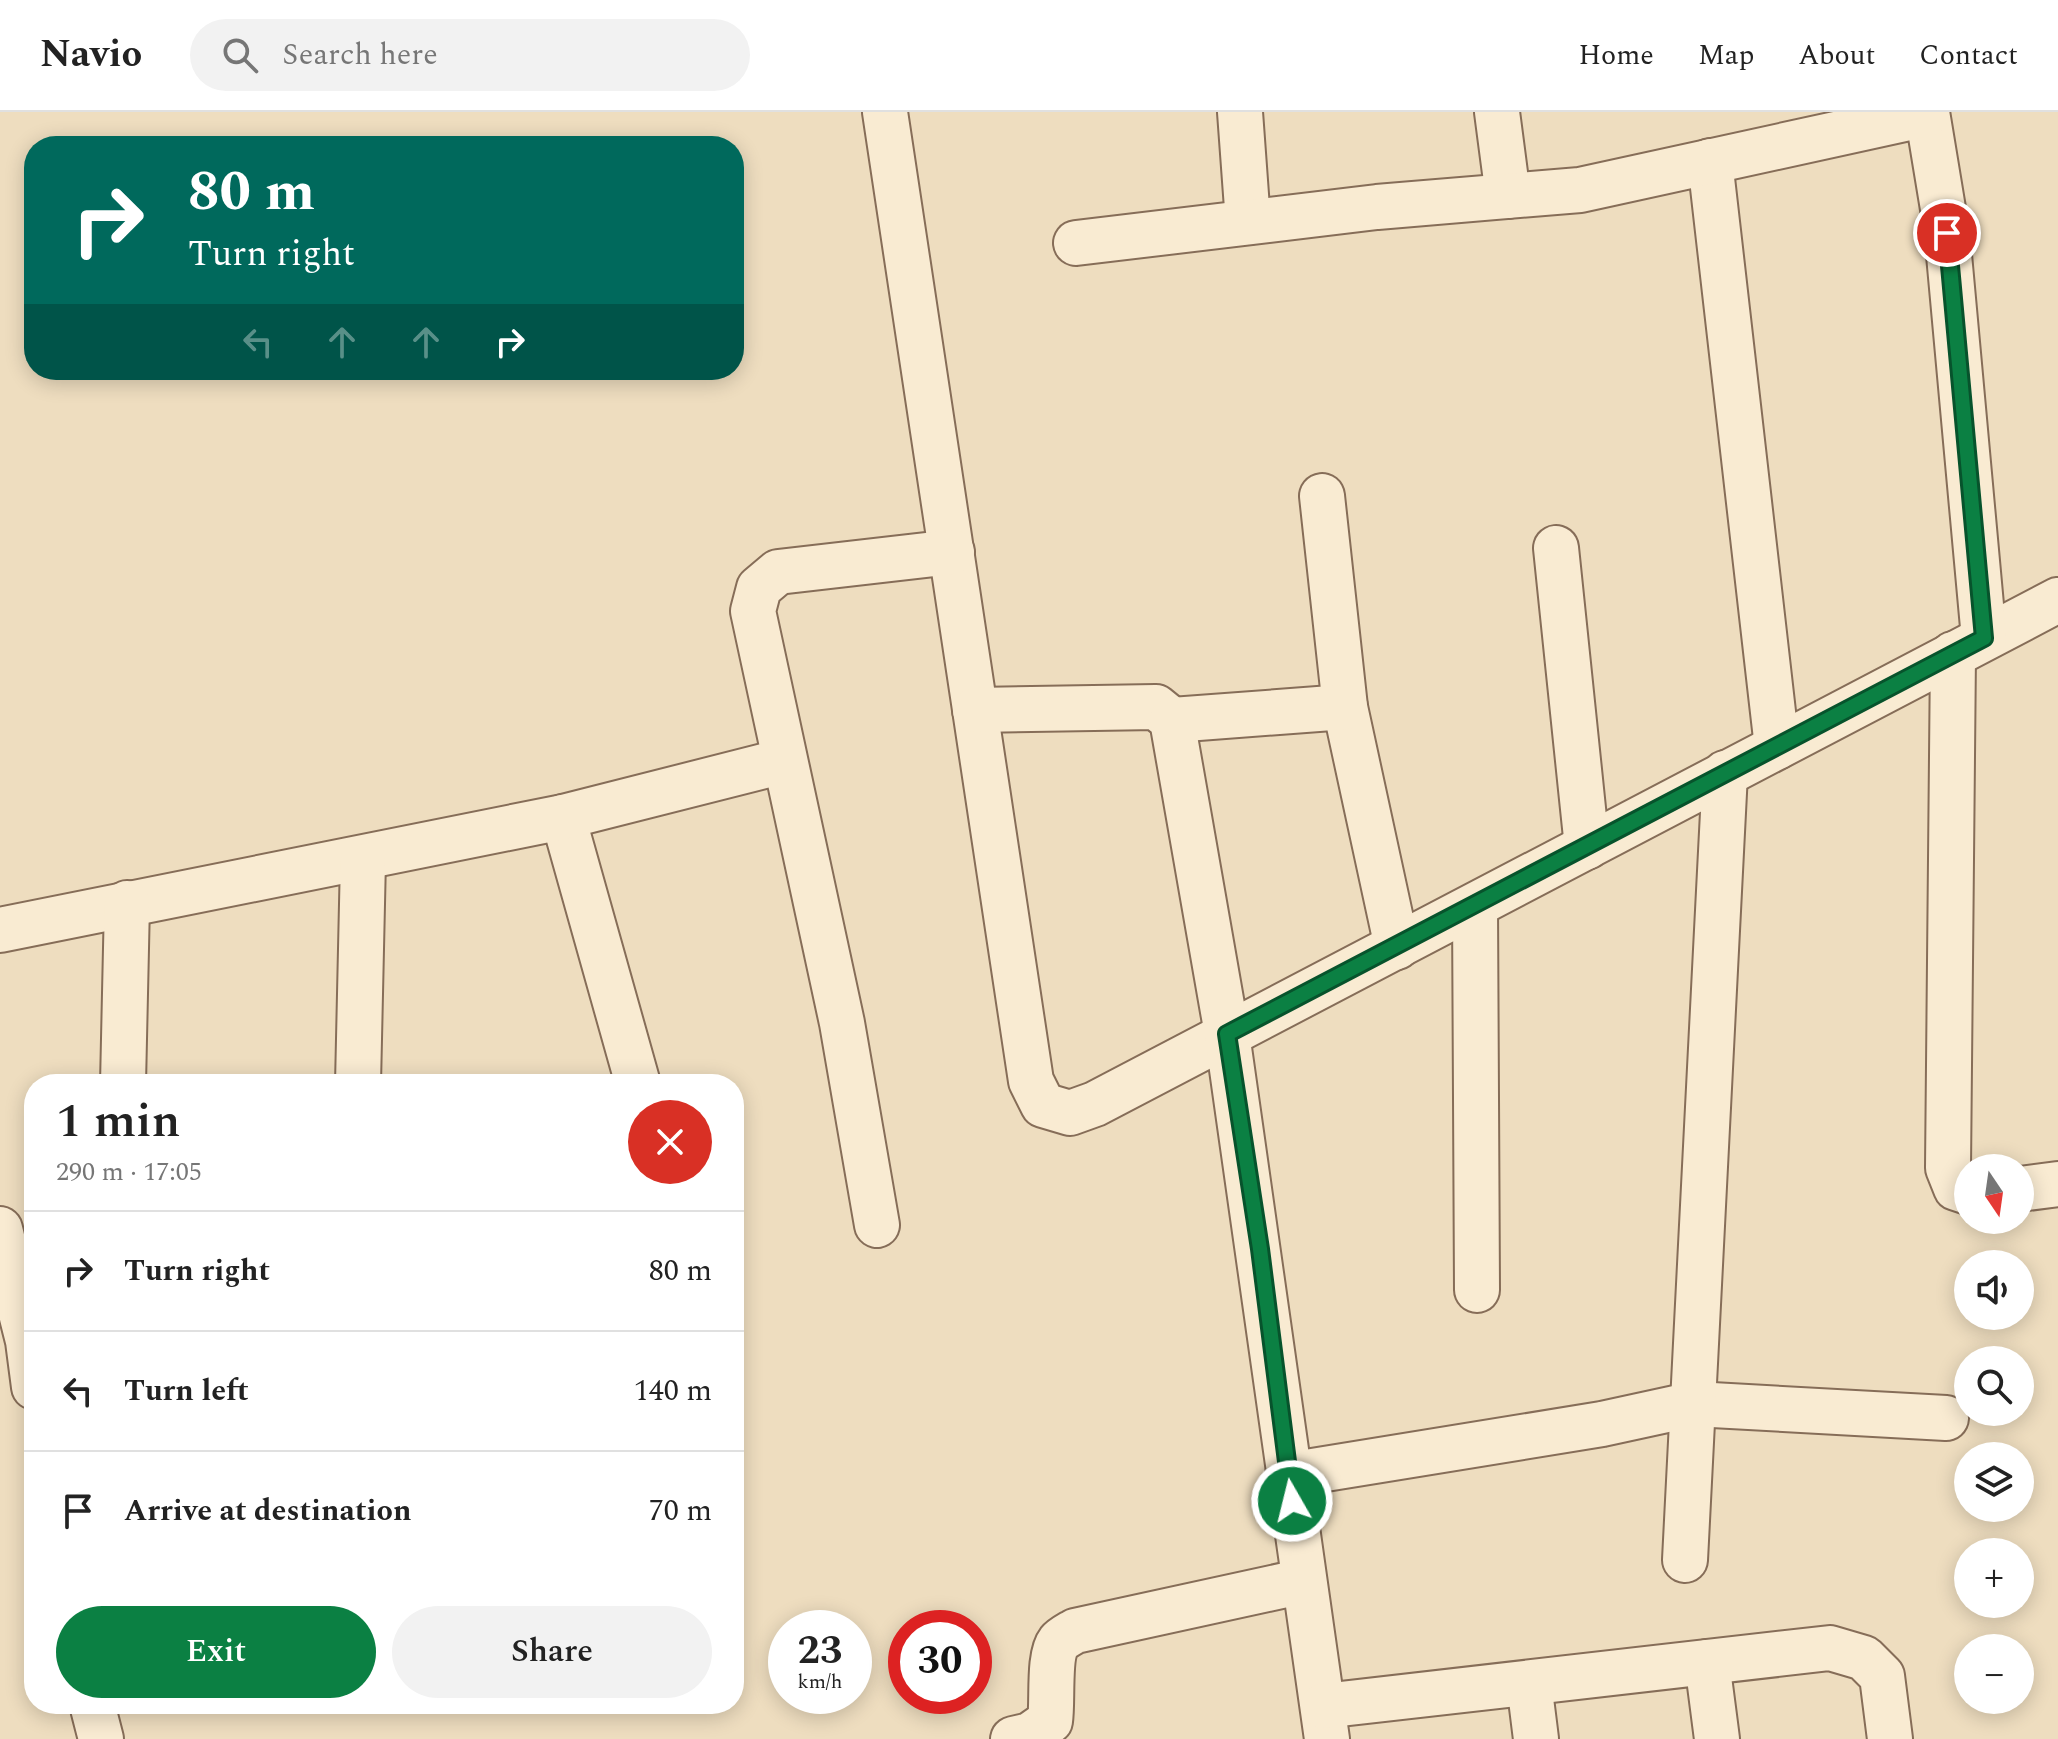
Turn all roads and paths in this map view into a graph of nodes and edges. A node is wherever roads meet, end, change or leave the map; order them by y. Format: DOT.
graph roads {
  1 [pos="885,112"];
  2 [pos="1240,112"];
  3 [pos="1497,112"];
  4 [pos="1927,113"];
  5 [pos="1710,161"];
  6 [pos="1508,196"];
  7 [pos="1248,222"];
  8 [pos="1076,243"];
  9 [pos="1322,496"];
  10 [pos="1556,548"];
  11 [pos="952,552"];
  12 [pos="2058,600"];
  13 [pos="1969,646"];
  14 [pos="1345,707"];
  15 [pos="975,710"];
  16 [pos="1172,720"];
  17 [pos="1777,747"];
  18 [pos="784,761"];
  19 [pos="1725,773"];
  20 [pos="563,817"];
  21 [pos="1587,847"];
  22 [pos="363,859"];
  23 [pos="127,903"];
  24 [pos="1475,906"];
  25 [pos="0,930"];
  26 [pos="1397,947"];
  27 [pos="1227,1034"];
  28 [pos="123,1074"];
  29 [pos="358,1074"];
  30 [pos="635,1074"];
  31 [pos="1954,1183"];
  32 [pos="2058,1184"];
  33 [pos="2034,1187"];
  34 [pos="877,1225"];
  35 [pos="0,1229"];
  36 [pos="1477,1290"];
  37 [pos="24,1325"];
  38 [pos="1694,1404"];
  39 [pos="1946,1418"];
  40 [pos="1288,1475"];
  41 [pos="1685,1560"];
  42 [pos="1304,1581"];
  43 [pos="1707,1662"];
  44 [pos="1529,1683"];
  45 [pos="95,1714"];
  46 [pos="1325,1722"];
  47 [pos="101,1739"];
  48 [pos="1013,1739"];
  49 [pos="1536,1739"];
  50 [pos="1717,1739"];
  51 [pos="1890,1739"];
  1 -- 11 [label="street"];
  2 -- 7 [label="street"];
  3 -- 6 [label="street"];
  4 -- 5 [label="street"];
  4 -- 13 [label="street"];
  5 -- 6 [label="street"];
  5 -- 17 [label="street"];
  6 -- 7 [label="street"];
  7 -- 8 [label="street"];
  9 -- 14 [label="street"];
  10 -- 21 [label="street"];
  11 -- 15 [label="street"];
  11 -- 18 [label="street"];
  12 -- 13 [label="street"];
  13 -- 17 [label="street"];
  13 -- 31 [label="street"];
  14 -- 16 [label="street"];
  14 -- 26 [label="street"];
  15 -- 16 [label="street"];
  15 -- 27 [label="street"];
  16 -- 27 [label="street"];
  17 -- 19 [label="street"];
  18 -- 20 [label="street"];
  18 -- 34 [label="street"];
  19 -- 21 [label="street"];
  19 -- 38 [label="street"];
  20 -- 22 [label="street"];
  20 -- 30 [label="street"];
  21 -- 24 [label="street"];
  22 -- 23 [label="street"];
  22 -- 29 [label="street"];
  23 -- 25 [label="street"];
  23 -- 28 [label="street"];
  24 -- 26 [label="street"];
  24 -- 36 [label="street"];
  26 -- 27 [label="street"];
  27 -- 40 [label="street"];
  32 -- 33 [label="street"];
  35 -- 37 [label="street"];
  38 -- 39 [label="street"];
  38 -- 40 [label="street"];
  38 -- 41 [label="street"];
  40 -- 42 [label="street"];
  42 -- 46 [label="street"];
  42 -- 48 [label="street"];
  43 -- 44 [label="street"];
  43 -- 50 [label="street"];
  43 -- 51 [label="street"];
  44 -- 46 [label="street"];
  44 -- 49 [label="street"];
  45 -- 47 [label="street"];
}
